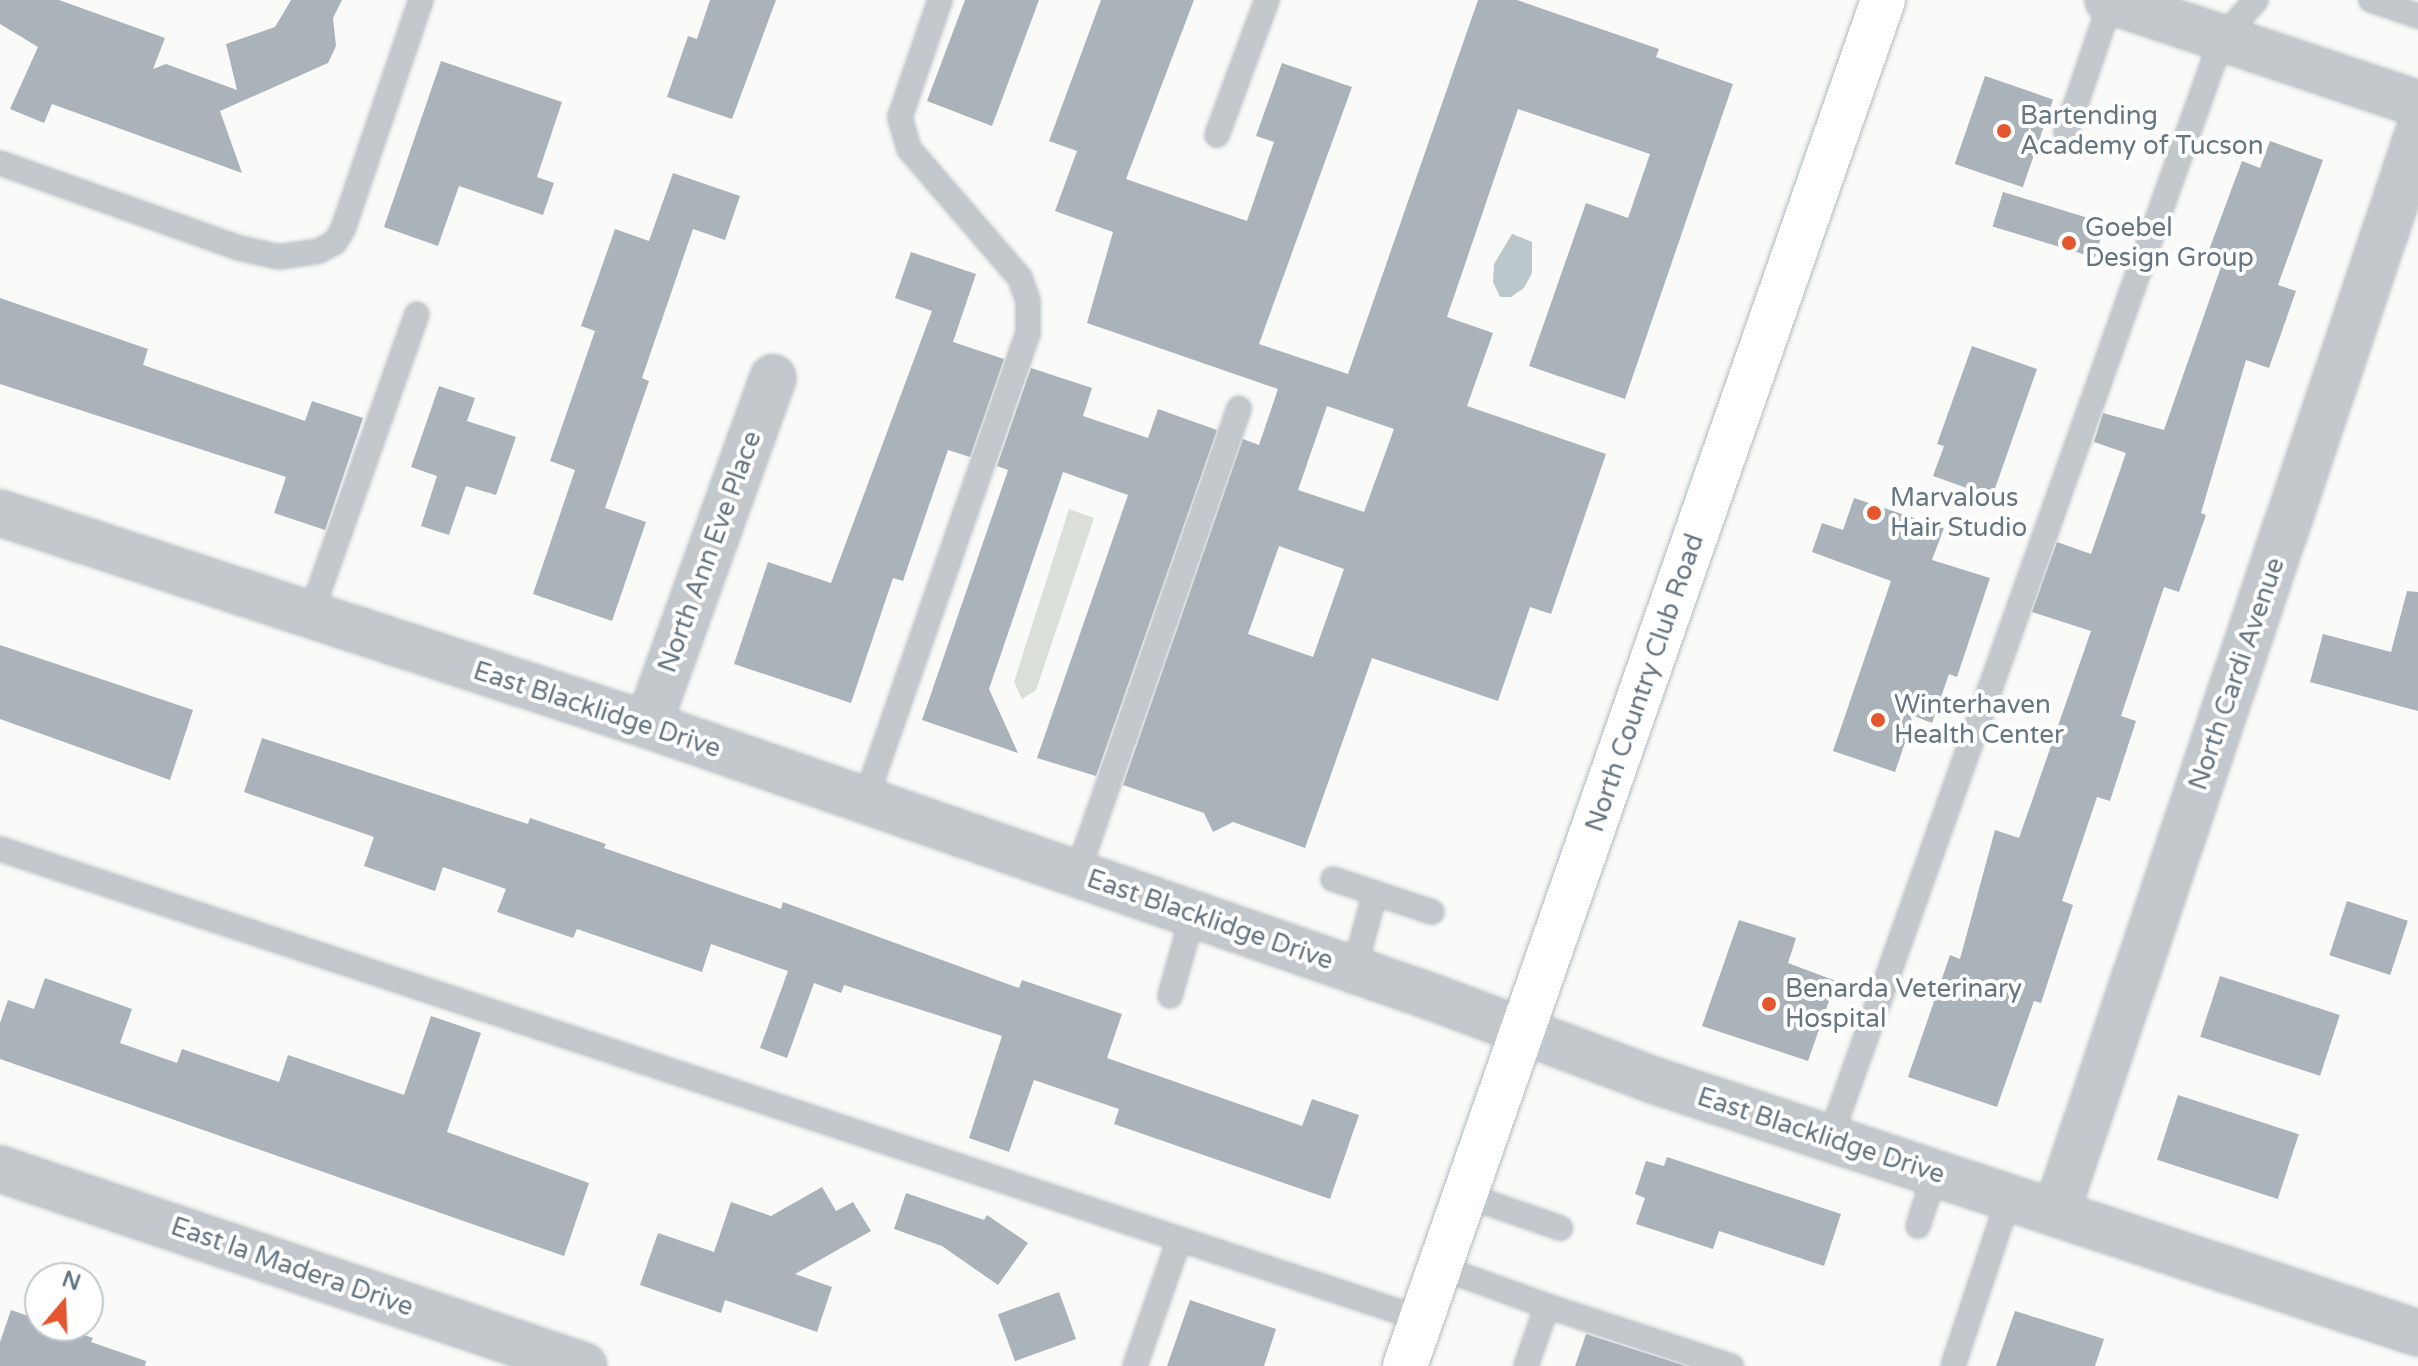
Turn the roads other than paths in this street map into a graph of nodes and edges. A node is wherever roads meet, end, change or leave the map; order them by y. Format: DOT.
graph roads {
  1 [pos="421,0"];
  2 [pos="940,0"];
  3 [pos="1267,0"];
  4 [pos="1883,0"];
  5 [pos="2256,0"];
  6 [pos="2371,0"];
  7 [pos="2109,1"];
  8 [pos="2418,16"];
  9 [pos="2222,38"];
  10 [pos="2418,104"];
  11 [pos="2066,133"];
  12 [pos="2418,134"];
  13 [pos="1217,135"];
  14 [pos="0,163"];
  15 [pos="417,314"];
  16 [pos="773,378"];
  17 [pos="1239,408"];
  18 [pos="0,513"];
  19 [pos="310,616"];
  20 [pos="648,725"];
  21 [pos="865,801"];
  22 [pos="0,849"];
  23 [pos="1077,874"];
  24 [pos="1333,879"];
  25 [pos="1375,893"];
  26 [pos="1432,912"];
  27 [pos="1193,914"];
  28 [pos="1354,970"];
  29 [pos="1170,996"];
  30 [pos="1523,1033"];
  31 [pos="1830,1138"];
  32 [pos="0,1169"];
  33 [pos="1935,1173"];
  34 [pos="1465,1195"];
  35 [pos="2009,1198"];
  36 [pos="2056,1213"];
  37 [pos="1918,1226"];
  38 [pos="1560,1228"];
  39 [pos="1179,1240"];
  40 [pos="1439,1267"];
  41 [pos="1547,1306"];
  42 [pos="1421,1319"];
  43 [pos="2418,1333"];
  44 [pos="584,1366"];
  45 [pos="1135,1366"];
  46 [pos="1405,1366"];
  47 [pos="1526,1366"];
  48 [pos="1731,1366"];
  49 [pos="1953,1366"];
  1 -- 14 [label="lane"];
  2 -- 21 [label="lane"];
  3 -- 13 [label="lane"];
  4 -- 30 [label="main road, North Country Club Road"];
  5 -- 9 [label="lane"];
  6 -- 8 [label="lane"];
  7 -- 9 [label="street"];
  7 -- 11 [label="lane"];
  9 -- 10 [label="street"];
  9 -- 31 [label="lane"];
  12 -- 36 [label="street, North Cardi Avenue"];
  15 -- 19 [label="lane"];
  16 -- 20 [label="street, North Ann Eve Place"];
  17 -- 23 [label="lane"];
  18 -- 19 [label="street, East Blacklidge Drive"];
  19 -- 20 [label="street, East Blacklidge Drive"];
  20 -- 21 [label="street, East Blacklidge Drive"];
  21 -- 23 [label="street, East Blacklidge Drive"];
  22 -- 39 [label="lane"];
  23 -- 27 [label="street, East Blacklidge Drive"];
  24 -- 25 [label="lane"];
  25 -- 26 [label="lane"];
  25 -- 28 [label="lane"];
  27 -- 28 [label="street, East Blacklidge Drive"];
  27 -- 29 [label="lane"];
  28 -- 30 [label="street, East Blacklidge Drive"];
  30 -- 31 [label="street, East Blacklidge Drive"];
  30 -- 34 [label="main road, North Country Club Road"];
  31 -- 33 [label="street, East Blacklidge Drive"];
  32 -- 44 [label="street, East la Madera Drive"];
  33 -- 35 [label="street, East Blacklidge Drive"];
  33 -- 37 [label="lane"];
  34 -- 38 [label="lane"];
  34 -- 40 [label="main road, North Country Club Road"];
  35 -- 36 [label="street, East Blacklidge Drive"];
  35 -- 49 [label="lane"];
  36 -- 43 [label="street, East Blacklidge Drive"];
  39 -- 42 [label="lane"];
  39 -- 45 [label="lane"];
  40 -- 41 [label="lane"];
  40 -- 42 [label="main road, North Country Club Road"];
  41 -- 47 [label="lane"];
  41 -- 48 [label="lane"];
  42 -- 46 [label="main road, North Country Club Road"];
}
